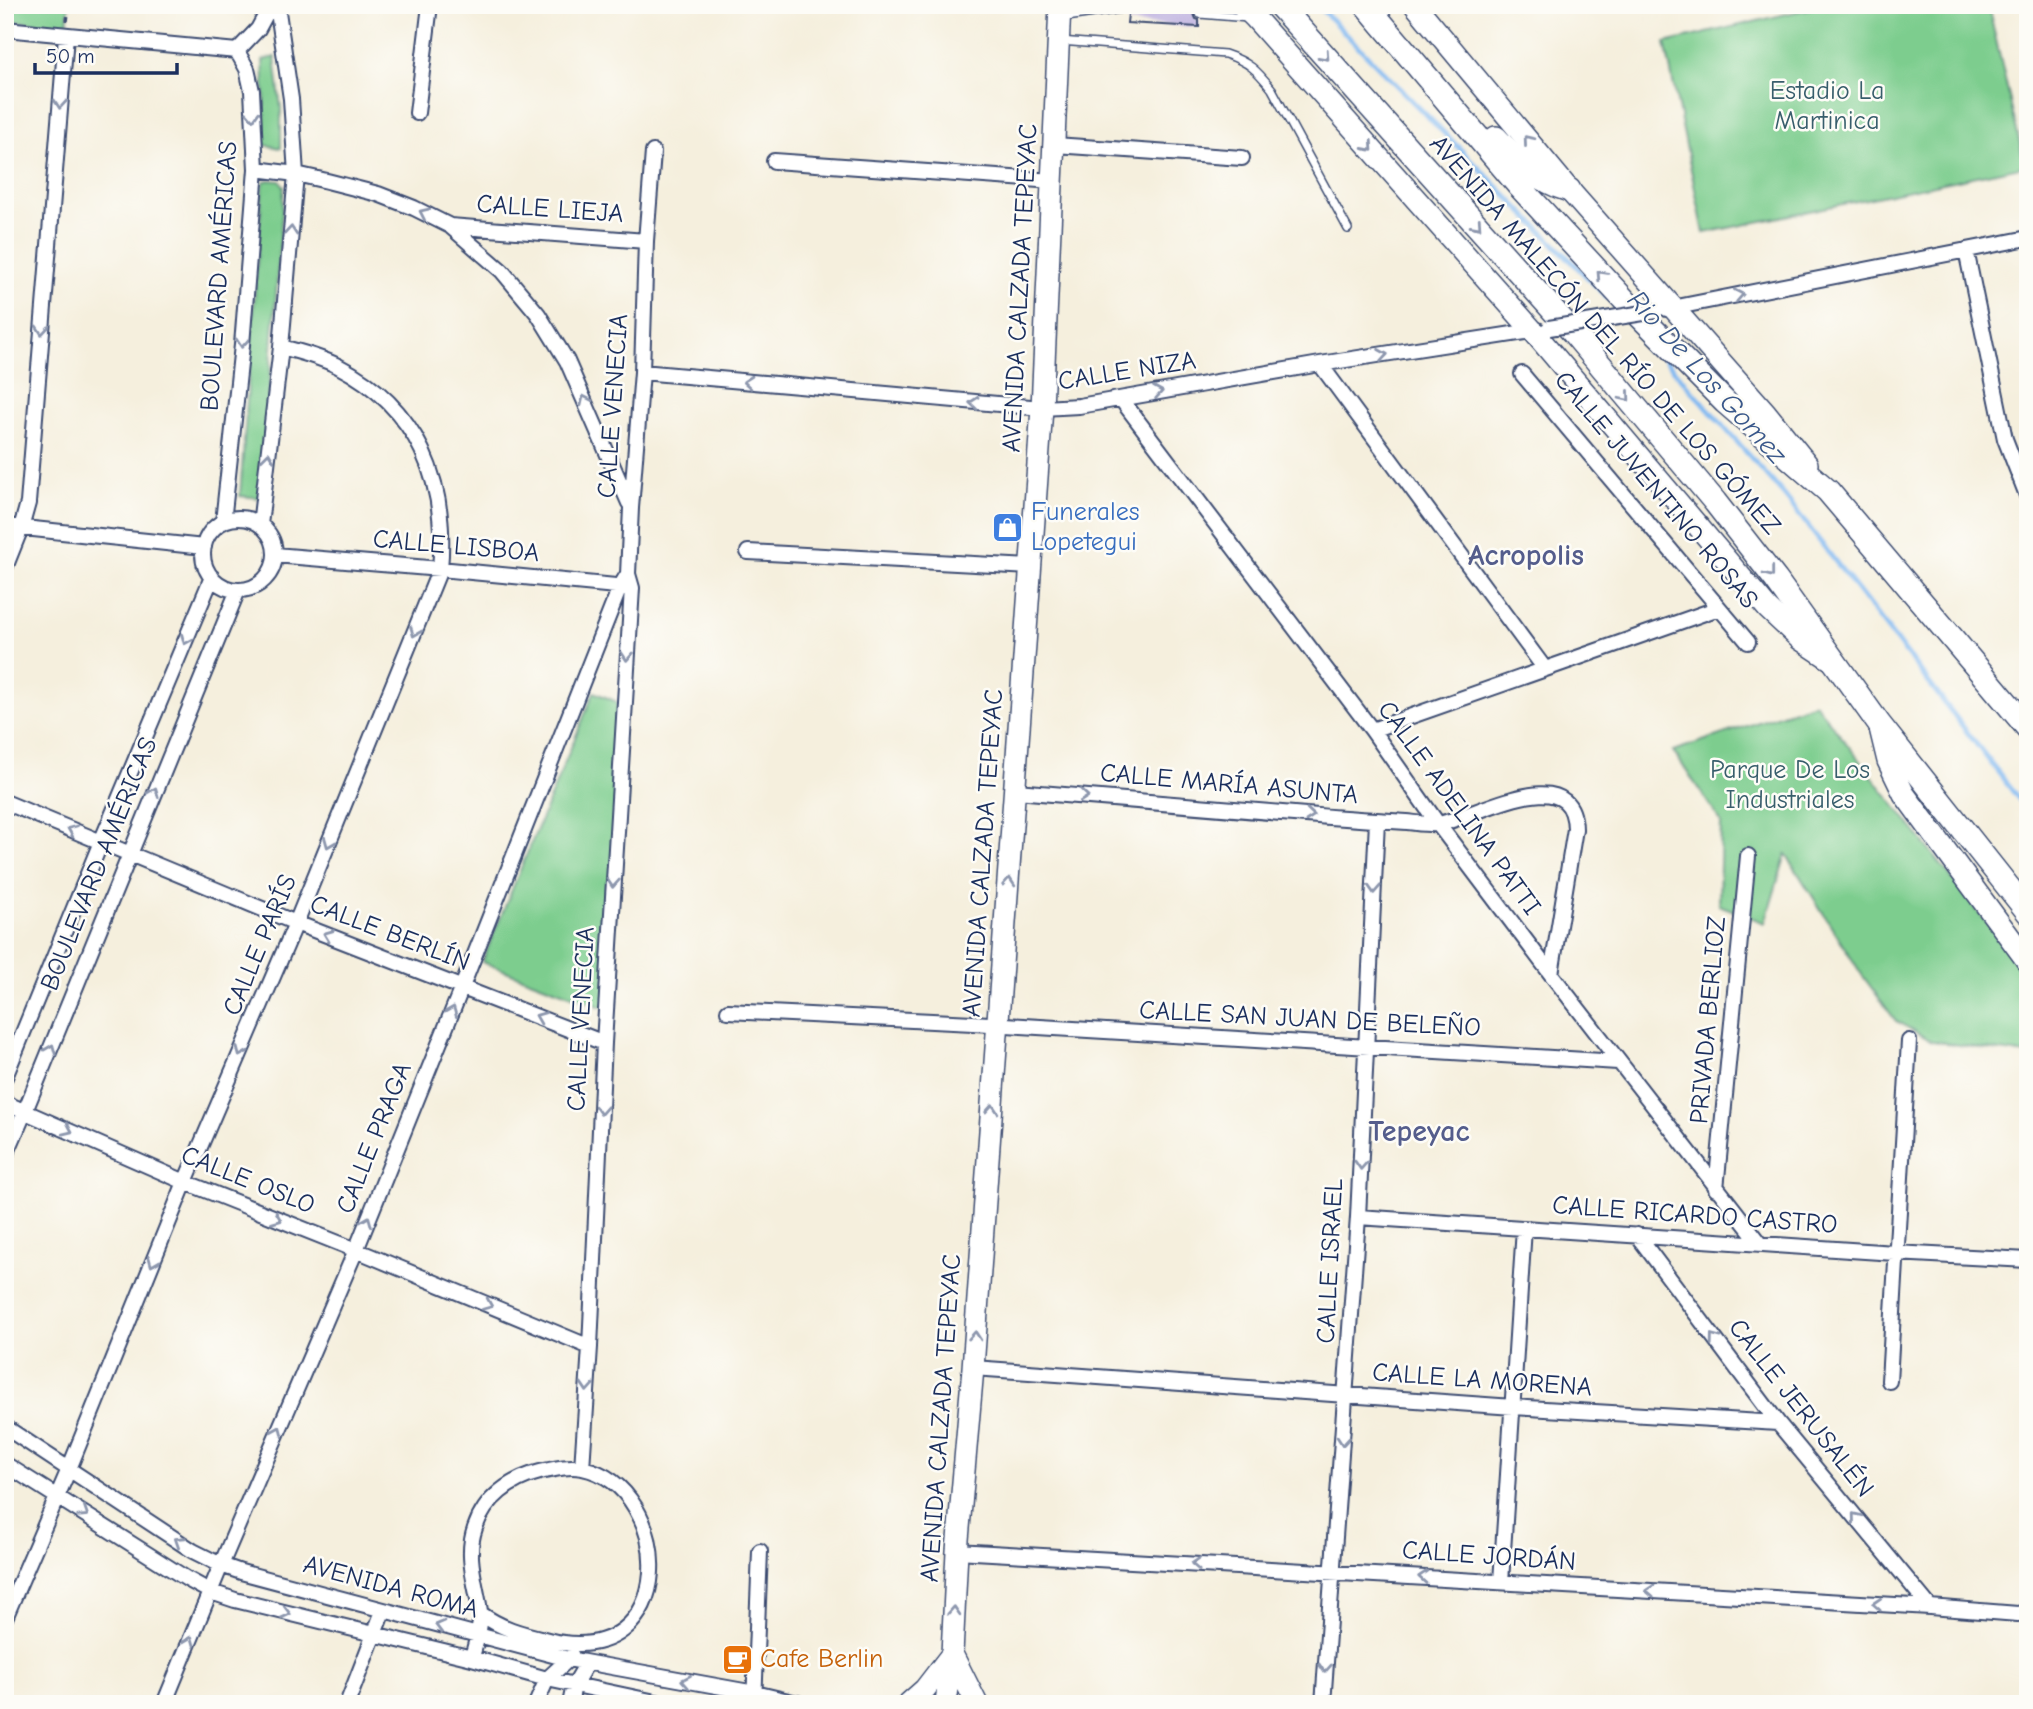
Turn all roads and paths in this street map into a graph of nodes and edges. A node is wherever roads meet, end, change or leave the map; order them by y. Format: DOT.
graph roads {
  1 [pos="271,5"];
  2 [pos="277,5"];
  3 [pos="430,5"];
  4 [pos="1279,5"];
  5 [pos="1366,5"];
  6 [pos="1382,5"];
  7 [pos="1415,5"];
  8 [pos="1125,7"];
  9 [pos="1060,12"];
  10 [pos="1249,12"];
  11 [pos="1200,15"];
  12 [pos="5,29"];
  13 [pos="66,36"];
  14 [pos="1059,41"];
  15 [pos="237,51"];
  16 [pos="417,113"];
  17 [pos="1055,145"];
  18 [pos="653,152"];
  19 [pos="1242,158"];
  20 [pos="774,161"];
  21 [pos="256,169"];
  22 [pos="296,174"];
  23 [pos="1053,181"];
  24 [pos="1569,190"];
  25 [pos="450,226"];
  26 [pos="1348,229"];
  27 [pos="2028,238"];
  28 [pos="646,241"];
  29 [pos="1966,250"];
  30 [pos="1664,310"];
  31 [pos="1541,330"];
  32 [pos="281,347"];
  33 [pos="1320,364"];
  34 [pos="642,372"];
  35 [pos="1522,374"];
  36 [pos="1121,399"];
  37 [pos="1042,408"];
  38 [pos="1828,491"];
  39 [pos="2028,498"];
  40 [pos="631,508"];
  41 [pos="223,522"];
  42 [pos="260,525"];
  43 [pos="5,526"];
  44 [pos="21,528"];
  45 [pos="204,547"];
  46 [pos="748,552"];
  47 [pos="275,555"];
  48 [pos="1032,567"];
  49 [pos="5,568"];
  50 [pos="440,569"];
  51 [pos="212,577"];
  52 [pos="626,583"];
  53 [pos="238,590"];
  54 [pos="1719,608"];
  55 [pos="1748,642"];
  56 [pos="1831,660"];
  57 [pos="1545,668"];
  58 [pos="1879,724"];
  59 [pos="2028,728"];
  60 [pos="1372,730"];
  61 [pos="1016,791"];
  62 [pos="5,802"];
  63 [pos="1377,821"];
  64 [pos="1438,824"];
  65 [pos="101,842"];
  66 [pos="129,854"];
  67 [pos="1748,856"];
  68 [pos="2028,912"];
  69 [pos="296,923"];
  70 [pos="2028,962"];
  71 [pos="1551,974"];
  72 [pos="462,986"];
  73 [pos="728,1011"];
  74 [pos="999,1025"];
  75 [pos="1909,1041"];
  76 [pos="604,1043"];
  77 [pos="1366,1048"];
  78 [pos="1618,1062"];
  79 [pos="5,1077"];
  80 [pos="5,1103"];
  81 [pos="26,1111"];
  82 [pos="5,1157"];
  83 [pos="185,1182"];
  84 [pos="1716,1189"];
  85 [pos="1358,1217"];
  86 [pos="1524,1228"];
  87 [pos="1637,1235"];
  88 [pos="1759,1243"];
  89 [pos="356,1250"];
  90 [pos="1895,1253"];
  91 [pos="2028,1260"];
  92 [pos="590,1348"];
  93 [pos="973,1368"];
  94 [pos="1889,1381"];
  95 [pos="1347,1395"];
  96 [pos="1513,1407"];
  97 [pos="1778,1423"];
  98 [pos="5,1427"];
  99 [pos="5,1464"];
  100 [pos="582,1468"];
  101 [pos="69,1469"];
  102 [pos="58,1497"];
  103 [pos="760,1551"];
  104 [pos="957,1551"];
  105 [pos="221,1565"];
  106 [pos="1332,1571"];
  107 [pos="1501,1582"];
  108 [pos="211,1592"];
  109 [pos="1930,1607"];
  110 [pos="383,1611"];
  111 [pos="480,1613"];
  112 [pos="2023,1613"];
  113 [pos="5,1618"];
  114 [pos="374,1635"];
  115 [pos="477,1636"];
  116 [pos="583,1645"];
  117 [pos="952,1654"];
  118 [pos="472,1658"];
  119 [pos="568,1659"];
  120 [pos="587,1662"];
  121 [pos="547,1679"];
  122 [pos="574,1685"];
  123 [pos="755,1698"];
  124 [pos="164,1704"];
  125 [pos="347,1704"];
  126 [pos="536,1704"];
  127 [pos="570,1704"];
  128 [pos="665,1704"];
  129 [pos="801,1704"];
  130 [pos="908,1704"];
  131 [pos="946,1704"];
  132 [pos="977,1704"];
  133 [pos="1323,1704"];
  1 -- 15 [label="street"];
  2 -- 22 [label="street"];
  3 -- 16 [label="street"];
  4 -- 56 [label="main road, AVENIDA MALECÓN DEL RÍO DE LOS GÓMEZ, one-way"];
  38 -- 5 [label="main road, AVENIDA MALECÓN DEL RÍO DE LOS GÓMEZ, one-way"];
  6 -- 24 [label="main road"];
  24 -- 7 [label="street, AVENIDA MALECÓN DEL RÍO DE LOS GÓMEZ, one-way"];
  8 -- 9 [label="lane"];
  9 -- 14 [label="street, AVENIDA CALZADA TEPEYAC"];
  10 -- 11 [label="lane"];
  10 -- 31 [label="street, AVENIDA MALECÓN DEL RÍO DE LOS GÓMEZ, one-way"];
  12 -- 13 [label="street"];
  13 -- 15 [label="street"];
  13 -- 44 [label="street, one-way"];
  14 -- 17 [label="street, AVENIDA CALZADA TEPEYAC"];
  14 -- 26 [label="lane"];
  15 -- 21 [label="street, BOULEVARD AMÉRICAS, one-way"];
  17 -- 19 [label="street"];
  17 -- 23 [label="street, AVENIDA CALZADA TEPEYAC"];
  18 -- 28 [label="street, CALLE VENECIA"];
  20 -- 23 [label="street"];
  21 -- 22 [label="street"];
  21 -- 41 [label="street, BOULEVARD AMÉRICAS, one-way"];
  25 -- 22 [label="street, one-way"];
  32 -- 22 [label="street, one-way"];
  23 -- 37 [label="street, AVENIDA CALZADA TEPEYAC"];
  24 -- 30 [label="street, AVENIDA MALECÓN DEL RÍO DE LOS GÓMEZ"];
  25 -- 28 [label="street, CALLE LIEJA"];
  40 -- 25 [label="street, one-way"];
  27 -- 29 [label="street, CALLE NIZA"];
  28 -- 34 [label="street, CALLE VENECIA"];
  30 -- 29 [label="street, CALLE NIZA, one-way"];
  29 -- 39 [label="street"];
  30 -- 31 [label="street, CALLE NIZA, bridge"];
  30 -- 38 [label="street, AVENIDA MALECÓN DEL RÍO DE LOS GÓMEZ"];
  33 -- 31 [label="street, CALLE NIZA, one-way"];
  31 -- 56 [label="street, CALLE JUVENTINO ROSAS"];
  42 -- 32 [label="street, one-way"];
  32 -- 50 [label="street, CALLE PARÍS"];
  36 -- 33 [label="street, CALLE NIZA, one-way"];
  33 -- 57 [label="street"];
  37 -- 34 [label="street, CALLE NIZA, one-way"];
  34 -- 40 [label="street, CALLE VENECIA"];
  35 -- 54 [label="street, CALLE JUVENTINO ROSAS"];
  36 -- 37 [label="street, CALLE NIZA"];
  36 -- 60 [label="street, CALLE ADELINA PATTI"];
  37 -- 48 [label="street, AVENIDA CALZADA TEPEYAC"];
  38 -- 59 [label="main road, AVENIDA MALECÓN DEL RÍO DE LOS GÓMEZ"];
  40 -- 52 [label="street, CALLE VENECIA"];
  41 -- 42 [label="street"];
  41 -- 45 [label="street"];
  42 -- 47 [label="street"];
  43 -- 44 [label="street"];
  44 -- 45 [label="street"];
  44 -- 49 [label="street"];
  45 -- 51 [label="street"];
  46 -- 48 [label="street"];
  47 -- 50 [label="street, CALLE LISBOA"];
  47 -- 53 [label="street"];
  48 -- 61 [label="street, AVENIDA CALZADA TEPEYAC"];
  50 -- 52 [label="street, CALLE LISBOA"];
  50 -- 69 [label="street, CALLE PARÍS, one-way"];
  51 -- 53 [label="street"];
  51 -- 65 [label="street, BOULEVARD AMÉRICAS, one-way"];
  52 -- 72 [label="street, CALLE PRAGA"];
  52 -- 76 [label="street, CALLE VENECIA, one-way"];
  66 -- 53 [label="street, BOULEVARD AMÉRICAS, one-way"];
  54 -- 55 [label="street, CALLE JUVENTINO ROSAS"];
  54 -- 57 [label="street"];
  56 -- 58 [label="main road, AVENIDA MALECÓN DEL RÍO DE LOS GÓMEZ"];
  57 -- 60 [label="street"];
  58 -- 68 [label="main road, AVENIDA MALECÓN DEL RÍO DE LOS GÓMEZ"];
  58 -- 70 [label="street"];
  60 -- 64 [label="street, CALLE ADELINA PATTI"];
  61 -- 63 [label="street, CALLE MARÍA ASUNTA, one-way"];
  74 -- 61 [label="street, AVENIDA CALZADA TEPEYAC, one-way"];
  65 -- 62 [label="street, CALLE BERLÍN, one-way"];
  63 -- 64 [label="street, CALLE MARÍA ASUNTA"];
  63 -- 77 [label="street, CALLE ISRAEL, one-way"];
  64 -- 71 [label="street, CALLE ADELINA PATTI"];
  64 -- 71 [label="street"];
  65 -- 66 [label="street, CALLE BERLÍN"];
  65 -- 79 [label="street, BOULEVARD AMÉRICAS"];
  66 -- 69 [label="street, CALLE BERLÍN"];
  81 -- 66 [label="street, BOULEVARD AMÉRICAS, one-way"];
  67 -- 84 [label="street, PRIVADA BERLIOZ"];
  72 -- 69 [label="street, CALLE BERLÍN, one-way"];
  69 -- 83 [label="street, CALLE PARÍS, one-way"];
  71 -- 78 [label="street, CALLE ADELINA PATTI"];
  76 -- 72 [label="street, CALLE BERLÍN, one-way"];
  89 -- 72 [label="street, CALLE PRAGA, one-way"];
  73 -- 74 [label="street, CALLE SAN JUAN DE BELEÑO"];
  74 -- 77 [label="street, CALLE SAN JUAN DE BELEÑO"];
  93 -- 74 [label="street, AVENIDA CALZADA TEPEYAC, one-way"];
  75 -- 90 [label="street"];
  76 -- 92 [label="street, CALLE VENECIA, one-way"];
  77 -- 78 [label="street, CALLE SAN JUAN DE BELEÑO"];
  77 -- 85 [label="street, CALLE ISRAEL, one-way"];
  78 -- 84 [label="street, CALLE ADELINA PATTI"];
  80 -- 81 [label="street, CALLE OSLO"];
  81 -- 82 [label="street, BOULEVARD AMÉRICAS"];
  81 -- 83 [label="street, CALLE OSLO, one-way"];
  83 -- 89 [label="street, CALLE OSLO, one-way"];
  83 -- 101 [label="street, CALLE PARÍS, one-way"];
  84 -- 88 [label="street, CALLE ADELINA PATTI"];
  85 -- 86 [label="street, CALLE RICARDO CASTRO"];
  85 -- 95 [label="street, CALLE ISRAEL"];
  86 -- 87 [label="street, CALLE RICARDO CASTRO"];
  86 -- 96 [label="street"];
  87 -- 88 [label="street, CALLE RICARDO CASTRO"];
  97 -- 87 [label="street, CALLE JERUSALÉN, one-way"];
  88 -- 90 [label="street, CALLE RICARDO CASTRO"];
  89 -- 92 [label="street, CALLE OSLO, one-way"];
  105 -- 89 [label="street, CALLE PRAGA, one-way"];
  90 -- 91 [label="street, CALLE RICARDO CASTRO"];
  90 -- 94 [label="street"];
  92 -- 100 [label="street, CALLE VENECIA, one-way"];
  93 -- 95 [label="street, CALLE LA MORENA"];
  93 -- 104 [label="street, AVENIDA CALZADA TEPEYAC"];
  95 -- 96 [label="street, CALLE LA MORENA"];
  95 -- 106 [label="street, CALLE ISRAEL, one-way"];
  96 -- 97 [label="street, CALLE LA MORENA"];
  96 -- 107 [label="street"];
  109 -- 97 [label="street, CALLE JERUSALÉN, one-way"];
  98 -- 101 [label="street, AVENIDA ROMA"];
  99 -- 102 [label="street, AVENIDA ROMA"];
  100 -- 111 [label="street"];
  100 -- 116 [label="street"];
  101 -- 102 [label="street, CALLE PARÍS"];
  105 -- 101 [label="street, AVENIDA ROMA, one-way"];
  102 -- 108 [label="street, AVENIDA ROMA, one-way"];
  102 -- 113 [label="street, CALLE PARÍS"];
  103 -- 123 [label="street"];
  106 -- 104 [label="street, CALLE JORDÁN, one-way"];
  117 -- 104 [label="street, AVENIDA CALZADA TEPEYAC, one-way"];
  105 -- 108 [label="street, CALLE PRAGA"];
  105 -- 110 [label="street, AVENIDA ROMA"];
  107 -- 106 [label="street, CALLE JORDÁN, one-way"];
  106 -- 133 [label="street, CALLE ISRAEL, one-way"];
  109 -- 107 [label="street, CALLE JORDÁN, one-way"];
  108 -- 114 [label="street, AVENIDA ROMA, one-way"];
  124 -- 108 [label="street, CALLE PRAGA, one-way"];
  109 -- 112 [label="street, CALLE JORDÁN"];
  110 -- 114 [label="street"];
  115 -- 110 [label="street, AVENIDA ROMA, one-way"];
  111 -- 115 [label="street"];
  111 -- 116 [label="street"];
  114 -- 118 [label="street, AVENIDA ROMA"];
  114 -- 125 [label="street"];
  115 -- 118 [label="street"];
  115 -- 119 [label="street, AVENIDA ROMA"];
  116 -- 119 [label="street"];
  117 -- 130 [label="street"];
  117 -- 131 [label="street, AVENIDA CALZADA TEPEYAC"];
  117 -- 132 [label="street"];
  118 -- 121 [label="street, AVENIDA ROMA"];
  119 -- 120 [label="street, AVENIDA ROMA"];
  119 -- 121 [label="street"];
  120 -- 122 [label="street"];
  123 -- 120 [label="street, AVENIDA ROMA, one-way"];
  121 -- 122 [label="street, AVENIDA ROMA"];
  121 -- 126 [label="street"];
  122 -- 127 [label="street"];
  122 -- 128 [label="street, AVENIDA ROMA"];
  123 -- 129 [label="street, AVENIDA ROMA"];
}
